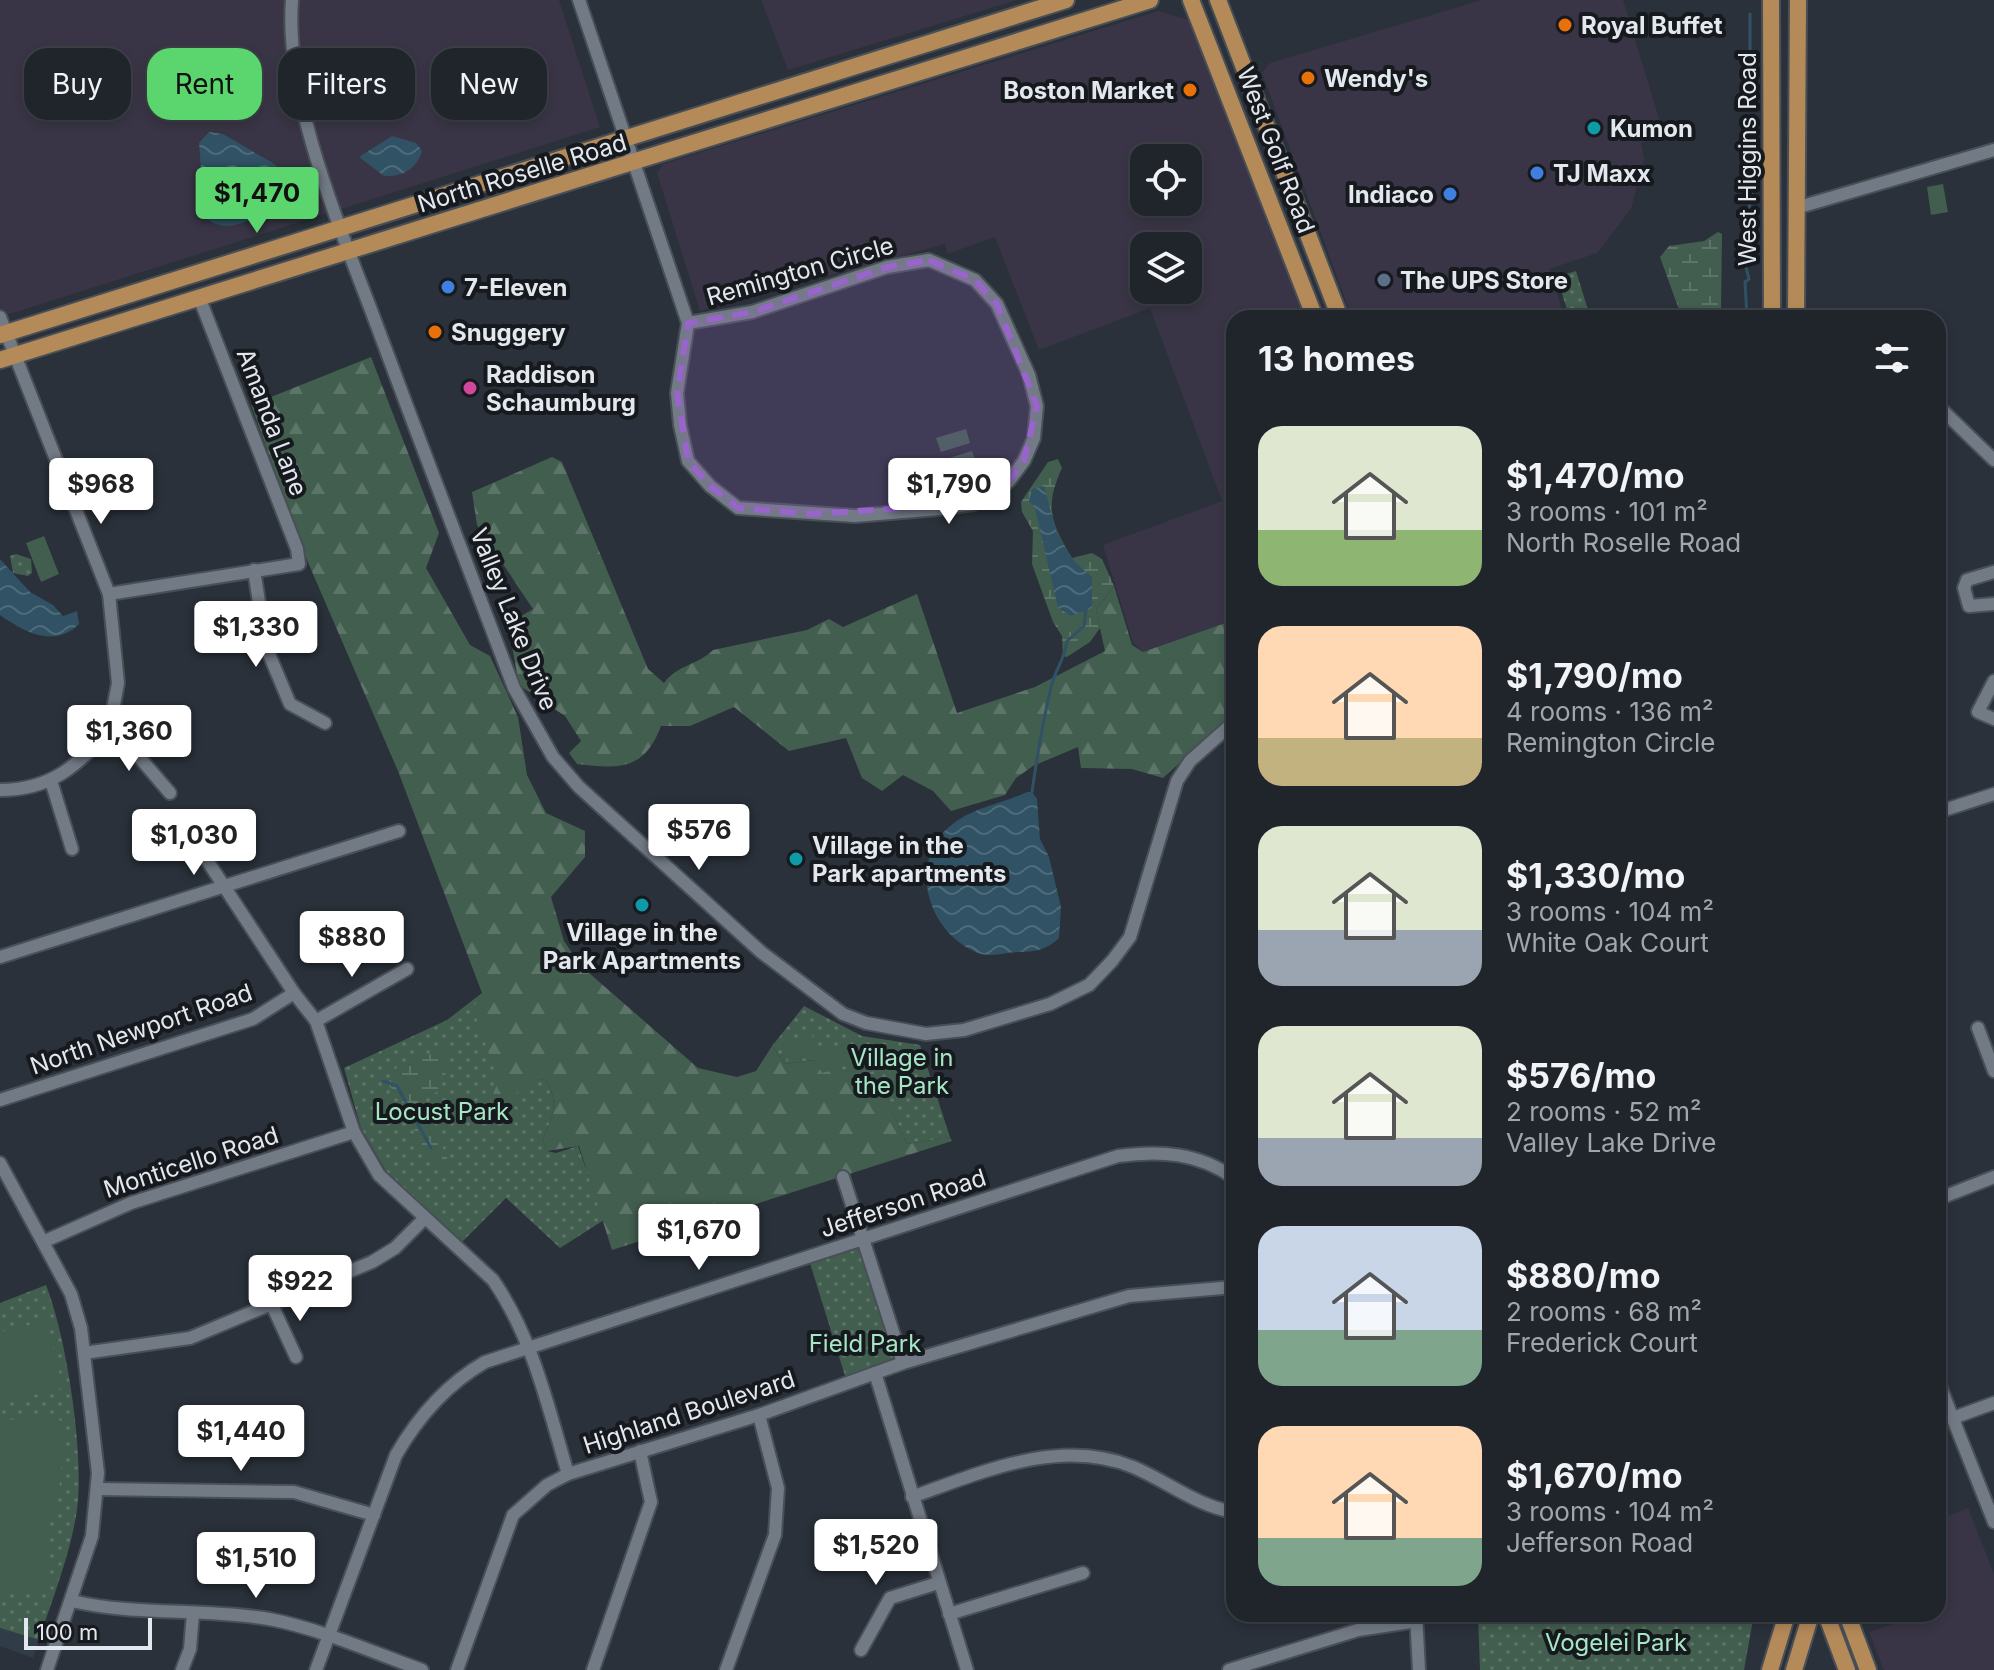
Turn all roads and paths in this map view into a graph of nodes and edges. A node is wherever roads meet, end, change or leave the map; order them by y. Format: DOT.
graph roads {
  1 [pos="292,0"];
  2 [pos="579,0"];
  3 [pos="1066,0"];
  4 [pos="1150,0"];
  5 [pos="1191,0"];
  6 [pos="1218,0"];
  7 [pos="1771,0"];
  8 [pos="1798,0"];
  9 [pos="628,140"];
  10 [pos="1994,150"];
  11 [pos="635,163"];
  12 [pos="1796,208"];
  13 [pos="341,230"];
  14 [pos="349,252"];
  15 [pos="199,297"];
  16 [pos="1312,310"];
  17 [pos="1337,310"];
  18 [pos="1772,310"];
  19 [pos="1796,310"];
  20 [pos="688,323"];
  21 [pos="2,328"];
  22 [pos="7,357"];
  23 [pos="1946,414"];
  24 [pos="1994,460"];
  25 [pos="254,570"];
  26 [pos="1994,572"];
  27 [pos="109,594"];
  28 [pos="1994,604"];
  29 [pos="1994,681"];
  30 [pos="1994,719"];
  31 [pos="325,723"];
  32 [pos="1226,729"];
  33 [pos="109,731"];
  34 [pos="51,781"];
  35 [pos="0,790"];
  36 [pos="170,793"];
  37 [pos="1994,794"];
  38 [pos="1946,809"];
  39 [pos="399,831"];
  40 [pos="197,845"];
  41 [pos="72,849"];
  42 [pos="223,887"];
  43 [pos="0,957"];
  44 [pos="407,969"];
  45 [pos="294,993"];
  46 [pos="316,1021"];
  47 [pos="1978,1028"];
  48 [pos="1994,1071"];
  49 [pos="0,1100"];
  50 [pos="354,1132"];
  51 [pos="0,1163"];
  52 [pos="1226,1172"];
  53 [pos="843,1177"];
  54 [pos="1994,1177"];
  55 [pos="1946,1196"];
  56 [pos="425,1218"];
  57 [pos="862,1239"];
  58 [pos="45,1241"];
  59 [pos="1226,1287"];
  60 [pos="272,1305"];
  61 [pos="529,1346"];
  62 [pos="84,1353"];
  63 [pos="296,1357"];
  64 [pos="903,1363"];
  65 [pos="875,1373"];
  66 [pos="1946,1401"];
  67 [pos="1994,1403"];
  68 [pos="759,1415"];
  69 [pos="1953,1418"];
  70 [pos="640,1451"];
  71 [pos="568,1474"];
  72 [pos="99,1489"];
  73 [pos="912,1497"];
  74 [pos="1226,1509"];
  75 [pos="374,1515"];
  76 [pos="1994,1522"];
  77 [pos="1083,1573"];
  78 [pos="938,1583"];
  79 [pos="72,1601"];
  80 [pos="193,1613"];
  81 [pos="949,1614"];
  82 [pos="1394,1622"];
  83 [pos="1417,1622"];
  84 [pos="1785,1622"];
  85 [pos="1809,1622"];
  86 [pos="1829,1622"];
  87 [pos="1850,1622"];
  88 [pos="329,1637"];
  89 [pos="861,1650"];
  90 [pos="47,1670"];
  91 [pos="182,1670"];
  92 [pos="316,1670"];
  93 [pos="422,1670"];
  94 [pos="457,1670"];
  95 [pos="593,1670"];
  96 [pos="726,1670"];
  97 [pos="967,1670"];
  98 [pos="1229,1670"];
  99 [pos="1419,1670"];
  100 [pos="1770,1670"];
  101 [pos="1794,1670"];
  102 [pos="1847,1670"];
  103 [pos="1868,1670"];
  1 -- 13 [label="street, Valley Lake Drive"];
  2 -- 9 [label="street, Remington Circle"];
  3 -- 9 [label="main road, North Roselle Road"];
  4 -- 11 [label="main road, North Roselle Road"];
  5 -- 16 [label="main road, West Golf Road"];
  6 -- 17 [label="main road, West Golf Road"];
  7 -- 18 [label="main road, West Higgins Road"];
  8 -- 12 [label="main road, West Higgins Road"];
  9 -- 11 [label="street, Remington Circle"];
  9 -- 13 [label="main road, North Roselle Road"];
  10 -- 12 [label="street"];
  11 -- 14 [label="main road, North Roselle Road"];
  11 -- 20 [label="street, Remington Circle"];
  12 -- 19 [label="main road, West Higgins Road"];
  13 -- 14 [label="street, Valley Lake Drive"];
  13 -- 21 [label="main road, North Roselle Road"];
  14 -- 15 [label="main road, North Roselle Road"];
  14 -- 32 [label="street, Valley Lake Drive"];
  15 -- 22 [label="main road, North Roselle Road"];
  15 -- 25 [label="street, Amanda Lane"];
  20 -- 20 [label="street, Remington Circle"];
  21 -- 22 [label="street"];
  22 -- 27 [label="street"];
  23 -- 24 [label="street"];
  25 -- 27 [label="street"];
  25 -- 31 [label="street"];
  26 -- 28 [label="street"];
  27 -- 33 [label="street"];
  29 -- 30 [label="street"];
  33 -- 34 [label="street"];
  33 -- 36 [label="street"];
  34 -- 35 [label="street"];
  34 -- 41 [label="street"];
  37 -- 38 [label="street"];
  39 -- 42 [label="street"];
  40 -- 42 [label="street"];
  42 -- 43 [label="street"];
  42 -- 45 [label="street"];
  44 -- 46 [label="street"];
  45 -- 46 [label="street"];
  45 -- 49 [label="street, North Newport Road"];
  46 -- 50 [label="street"];
  47 -- 48 [label="street"];
  50 -- 56 [label="street"];
  50 -- 58 [label="street, Monticello Road"];
  51 -- 58 [label="street"];
  52 -- 57 [label="street, Jefferson Road"];
  53 -- 57 [label="street"];
  54 -- 55 [label="street"];
  56 -- 60 [label="street"];
  56 -- 61 [label="street"];
  57 -- 61 [label="street, Jefferson Road"];
  57 -- 64 [label="street"];
  58 -- 62 [label="street"];
  59 -- 64 [label="street, Highland Boulevard"];
  60 -- 62 [label="street"];
  60 -- 63 [label="street"];
  61 -- 71 [label="street"];
  61 -- 75 [label="street, Jefferson Road"];
  62 -- 72 [label="street"];
  64 -- 65 [label="street, Highland Boulevard"];
  65 -- 68 [label="street, Highland Boulevard"];
  65 -- 73 [label="street"];
  66 -- 69 [label="street"];
  67 -- 69 [label="street"];
  68 -- 70 [label="street, Highland Boulevard"];
  68 -- 96 [label="street"];
  69 -- 76 [label="street"];
  70 -- 71 [label="street, Highland Boulevard"];
  70 -- 95 [label="street"];
  71 -- 94 [label="street, Highland Boulevard"];
  72 -- 75 [label="street"];
  72 -- 79 [label="street"];
  73 -- 74 [label="street"];
  73 -- 78 [label="street"];
  75 -- 88 [label="street, Jefferson Road"];
  77 -- 81 [label="street"];
  78 -- 81 [label="street"];
  78 -- 89 [label="street"];
  79 -- 80 [label="street"];
  79 -- 90 [label="street"];
  80 -- 88 [label="street"];
  80 -- 91 [label="street"];
  81 -- 97 [label="street"];
  82 -- 98 [label="street"];
  83 -- 99 [label="street"];
  84 -- 100 [label="main road"];
  85 -- 101 [label="main road"];
  86 -- 102 [label="main road"];
  87 -- 103 [label="main road"];
  88 -- 92 [label="street, Jefferson Road"];
  88 -- 93 [label="street"];
}
